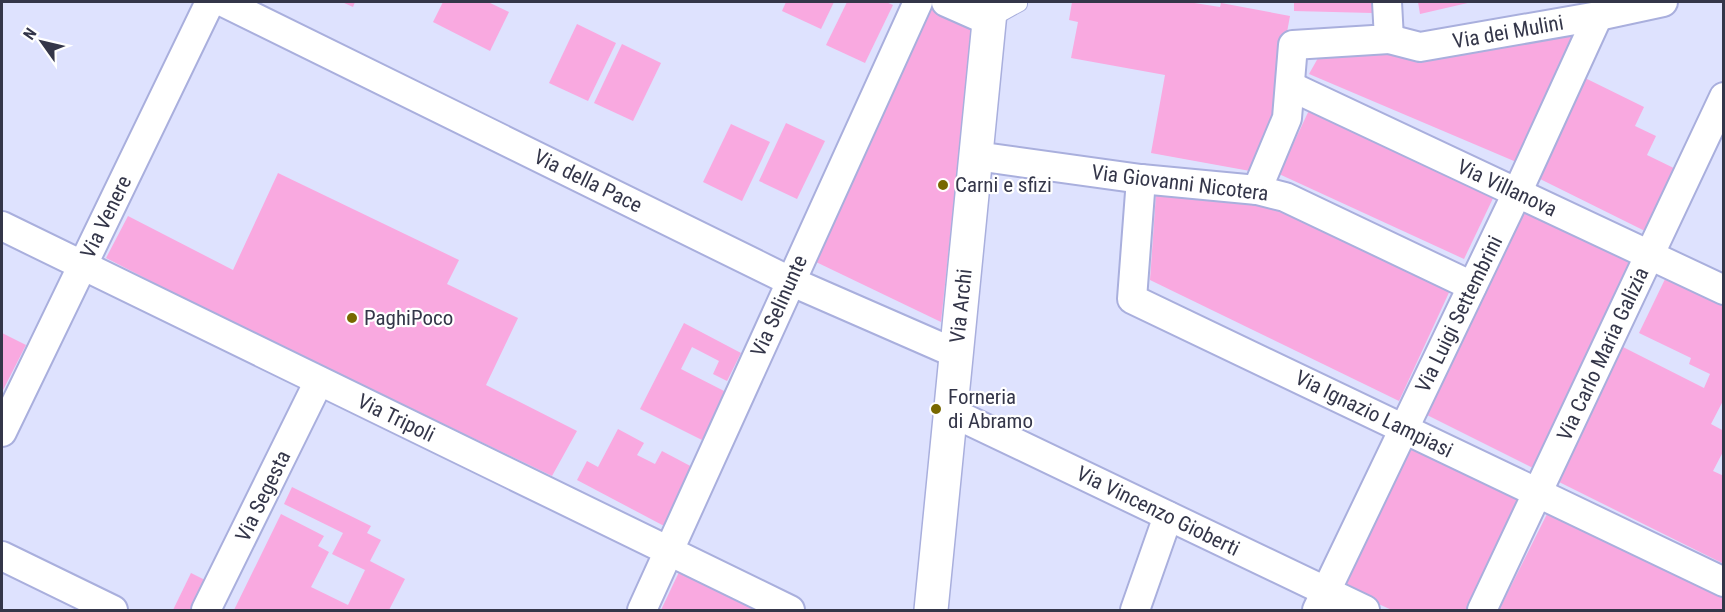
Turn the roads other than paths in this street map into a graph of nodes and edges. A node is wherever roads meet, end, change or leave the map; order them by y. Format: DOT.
graph roads {
  1 [pos="210,2"];
  2 [pos="223,2"];
  3 [pos="918,2"];
  4 [pos="946,2"];
  5 [pos="1020,2"];
  6 [pos="1386,2"];
  7 [pos="1663,2"];
  8 [pos="990,11"];
  9 [pos="1598,16"];
  10 [pos="1389,39"];
  11 [pos="1290,87"];
  12 [pos="1724,97"];
  13 [pos="976,156"];
  14 [pos="1142,179"];
  15 [pos="1257,190"];
  16 [pos="1517,193"];
  17 [pos="2,226"];
  18 [pos="1649,255"];
  19 [pos="82,266"];
  20 [pos="790,281"];
  21 [pos="1472,286"];
  22 [pos="1724,290"];
  23 [pos="957,354"];
  24 [pos="319,381"];
  25 [pos="951,412"];
  26 [pos="1404,428"];
  27 [pos="2,432"];
  28 [pos="1538,492"];
  29 [pos="1168,516"];
  30 [pos="669,551"];
  31 [pos="2,556"];
  32 [pos="1724,582"];
  33 [pos="1322,601"];
  34 [pos="113,610"];
  35 [pos="206,610"];
  36 [pos="642,610"];
  37 [pos="790,610"];
  38 [pos="931,610"];
  39 [pos="1135,610"];
  40 [pos="1365,610"];
  41 [pos="1482,610"];
  1 -- 19 [label="street, Via Venere"];
  2 -- 20 [label="street, Via della Pace"];
  3 -- 20 [label="street, Via Selinunte"];
  4 -- 8 [label="street"];
  5 -- 8 [label="lane"];
  6 -- 10 [label="street"];
  7 -- 9 [label="street, Via dei Mulini"];
  8 -- 13 [label="street, Via Archi"];
  9 -- 10 [label="street, Via dei Mulini"];
  9 -- 16 [label="street, Via Luigi Settembrini"];
  10 -- 11 [label="street, Via dei Mulini"];
  11 -- 15 [label="street"];
  11 -- 16 [label="street, Via Villanova"];
  12 -- 18 [label="street, Via Carlo Maria Galizia"];
  13 -- 14 [label="street, Via Giovanni Nicotera"];
  13 -- 23 [label="street, Via Archi"];
  14 -- 15 [label="street, Via Giovanni Nicotera"];
  14 -- 26 [label="street, Via Ignazio Lampiasi"];
  15 -- 21 [label="street, Via Giovanni Nicotera"];
  16 -- 18 [label="street, Via Villanova"];
  16 -- 21 [label="street, Via Luigi Settembrini"];
  17 -- 19 [label="street, Via Tripoli"];
  18 -- 22 [label="street, Via Villanova"];
  18 -- 28 [label="street, Via Carlo Maria Galizia"];
  19 -- 24 [label="street, Via Tripoli"];
  19 -- 27 [label="street, Via Venere"];
  20 -- 23 [label="street, Via della Pace"];
  20 -- 30 [label="street, Via Selinunte"];
  21 -- 26 [label="street, Via Luigi Settembrini"];
  23 -- 25 [label="street, Via Archi"];
  24 -- 30 [label="street, Via Tripoli"];
  24 -- 35 [label="street, Via Segesta"];
  25 -- 29 [label="street, Via Vincenzo Gioberti"];
  25 -- 38 [label="street, Via Archi"];
  26 -- 28 [label="street, Via Ignazio Lampiasi"];
  26 -- 33 [label="street, Via Luigi Settembrini"];
  28 -- 32 [label="street, Via Ignazio Lampiasi"];
  28 -- 41 [label="street, Via Carlo Maria Galizia"];
  29 -- 33 [label="street, Via Vincenzo Gioberti"];
  29 -- 39 [label="street"];
  30 -- 36 [label="street, Via Selinunte"];
  30 -- 37 [label="street, Via Tripoli"];
  31 -- 34 [label="street"];
  33 -- 40 [label="street, Via Vincenzo Gioberti"];
}
